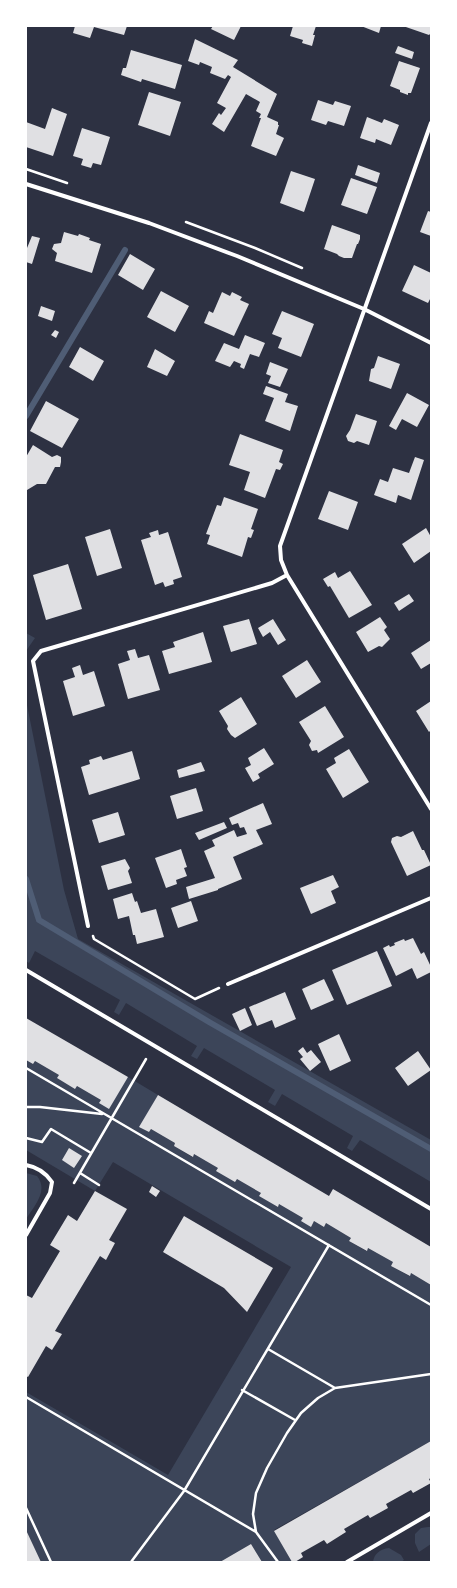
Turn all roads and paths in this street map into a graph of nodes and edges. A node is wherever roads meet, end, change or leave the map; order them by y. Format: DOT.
graph roads {
  1 [pos="431,123"];
  2 [pos="26,184"];
  3 [pos="364,309"];
  4 [pos="431,343"];
  5 [pos="287,575"];
  6 [pos="431,808"];
  7 [pos="431,898"];
  8 [pos="88,926"];
  9 [pos="26,970"];
  10 [pos="228,984"];
  11 [pos="146,1059"];
  12 [pos="26,1068"];
  13 [pos="26,1107"];
  14 [pos="104,1114"];
  15 [pos="112,1118"];
  16 [pos="26,1138"];
  17 [pos="91,1153"];
  18 [pos="26,1165"];
  19 [pos="80,1173"];
  20 [pos="74,1183"];
  21 [pos="99,1184"];
  22 [pos="431,1208"];
  23 [pos="26,1235"];
  24 [pos="329,1245"];
  25 [pos="431,1305"];
  26 [pos="268,1349"];
  27 [pos="431,1374"];
  28 [pos="335,1388"];
  29 [pos="242,1390"];
  30 [pos="26,1397"];
  31 [pos="295,1420"];
  32 [pos="184,1490"];
  33 [pos="26,1508"];
  34 [pos="431,1513"];
  35 [pos="256,1532"];
  36 [pos="51,1562"];
  37 [pos="131,1562"];
  38 [pos="278,1562"];
  39 [pos="347,1562"];
  1 -- 3 [label="street"];
  2 -- 3 [label="street"];
  3 -- 4 [label="street"];
  3 -- 5 [label="street"];
  5 -- 6 [label="street"];
  5 -- 8 [label="street"];
  7 -- 10 [label="street"];
  8 -- 10 [label="path"];
  9 -- 22 [label="street"];
  11 -- 15 [label="path"];
  12 -- 14 [label="path"];
  13 -- 14 [label="path"];
  14 -- 15 [label="path"];
  15 -- 17 [label="path"];
  15 -- 24 [label="path"];
  16 -- 17 [label="path"];
  17 -- 19 [label="path"];
  18 -- 23 [label="street"];
  19 -- 20 [label="path"];
  19 -- 21 [label="path"];
  24 -- 25 [label="path"];
  24 -- 26 [label="path"];
  26 -- 28 [label="path"];
  26 -- 29 [label="path"];
  27 -- 28 [label="path"];
  28 -- 31 [label="path"];
  29 -- 31 [label="path"];
  29 -- 32 [label="path"];
  30 -- 32 [label="path"];
  31 -- 35 [label="path"];
  32 -- 35 [label="path"];
  32 -- 37 [label="path"];
  33 -- 36 [label="path"];
  34 -- 39 [label="street"];
  35 -- 38 [label="path"];
}
